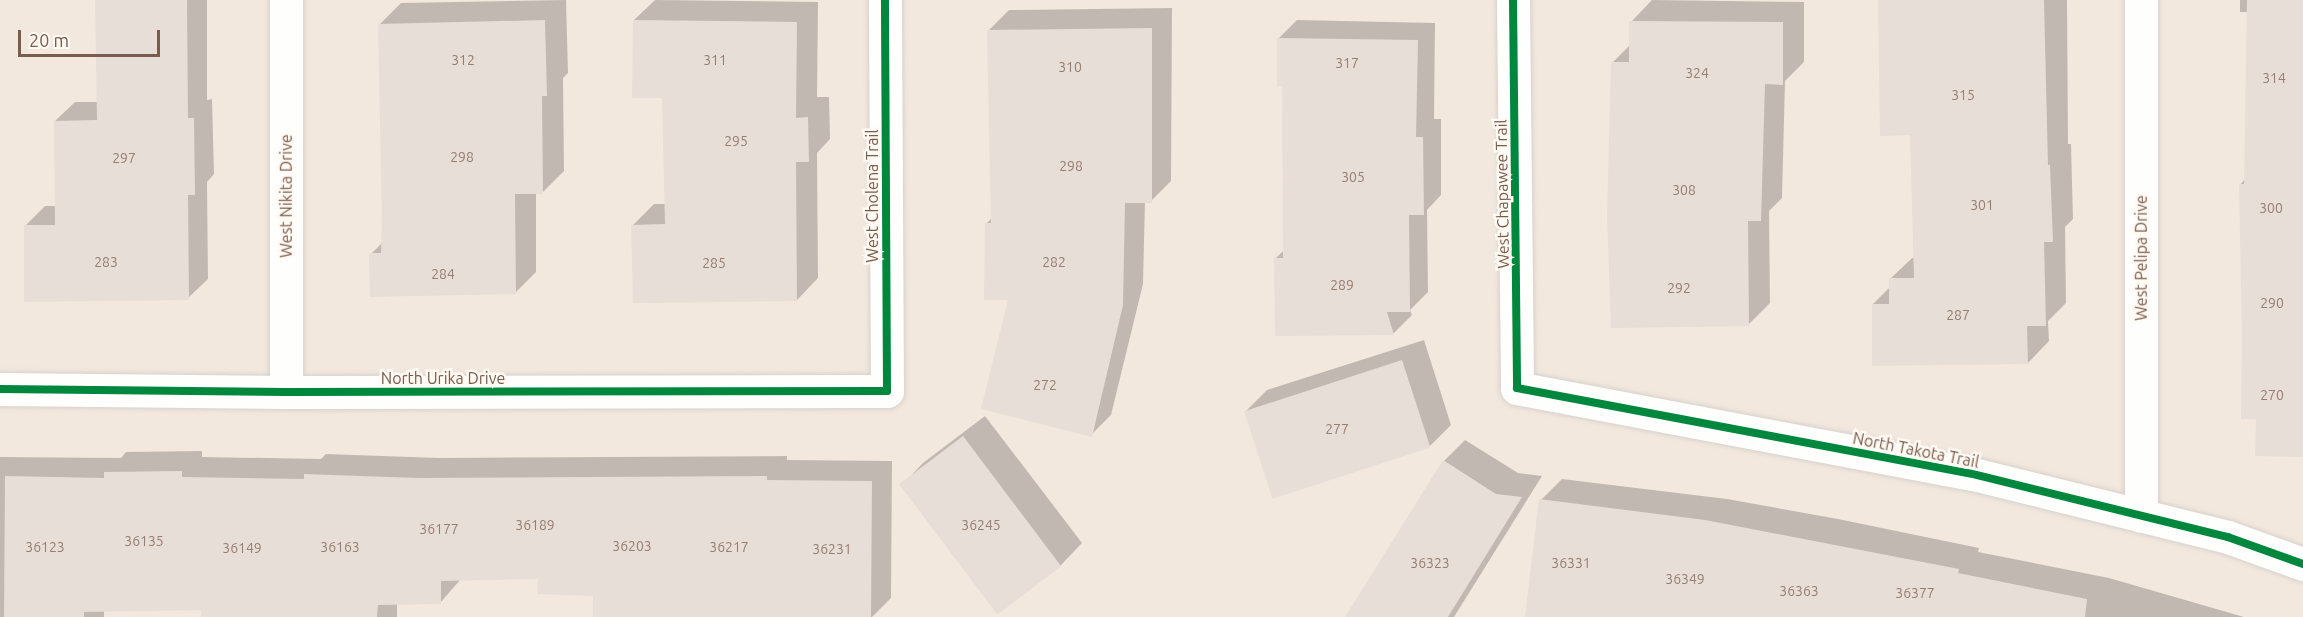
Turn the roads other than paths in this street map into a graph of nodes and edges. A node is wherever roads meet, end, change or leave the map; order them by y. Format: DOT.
graph roads {
  1 [pos="286,0"];
  2 [pos="885,0"];
  3 [pos="1513,0"];
  4 [pos="2141,0"];
  5 [pos="1517,388"];
  6 [pos="0,389"];
  7 [pos="285,392"];
  8 [pos="887,392"];
  9 [pos="2140,516"];
  10 [pos="2303,564"];
  1 -- 7 [label="street, West Nikita Drive"];
  2 -- 8 [label="street, West Cholena Trail"];
  3 -- 5 [label="street, West Chapawee Trail"];
  4 -- 9 [label="street, West Pelipa Drive"];
  5 -- 9 [label="street, North Takota Trail"];
  6 -- 7 [label="street, North Urika Drive"];
  7 -- 8 [label="street, North Urika Drive"];
  9 -- 10 [label="street, North Takota Trail"];
}
